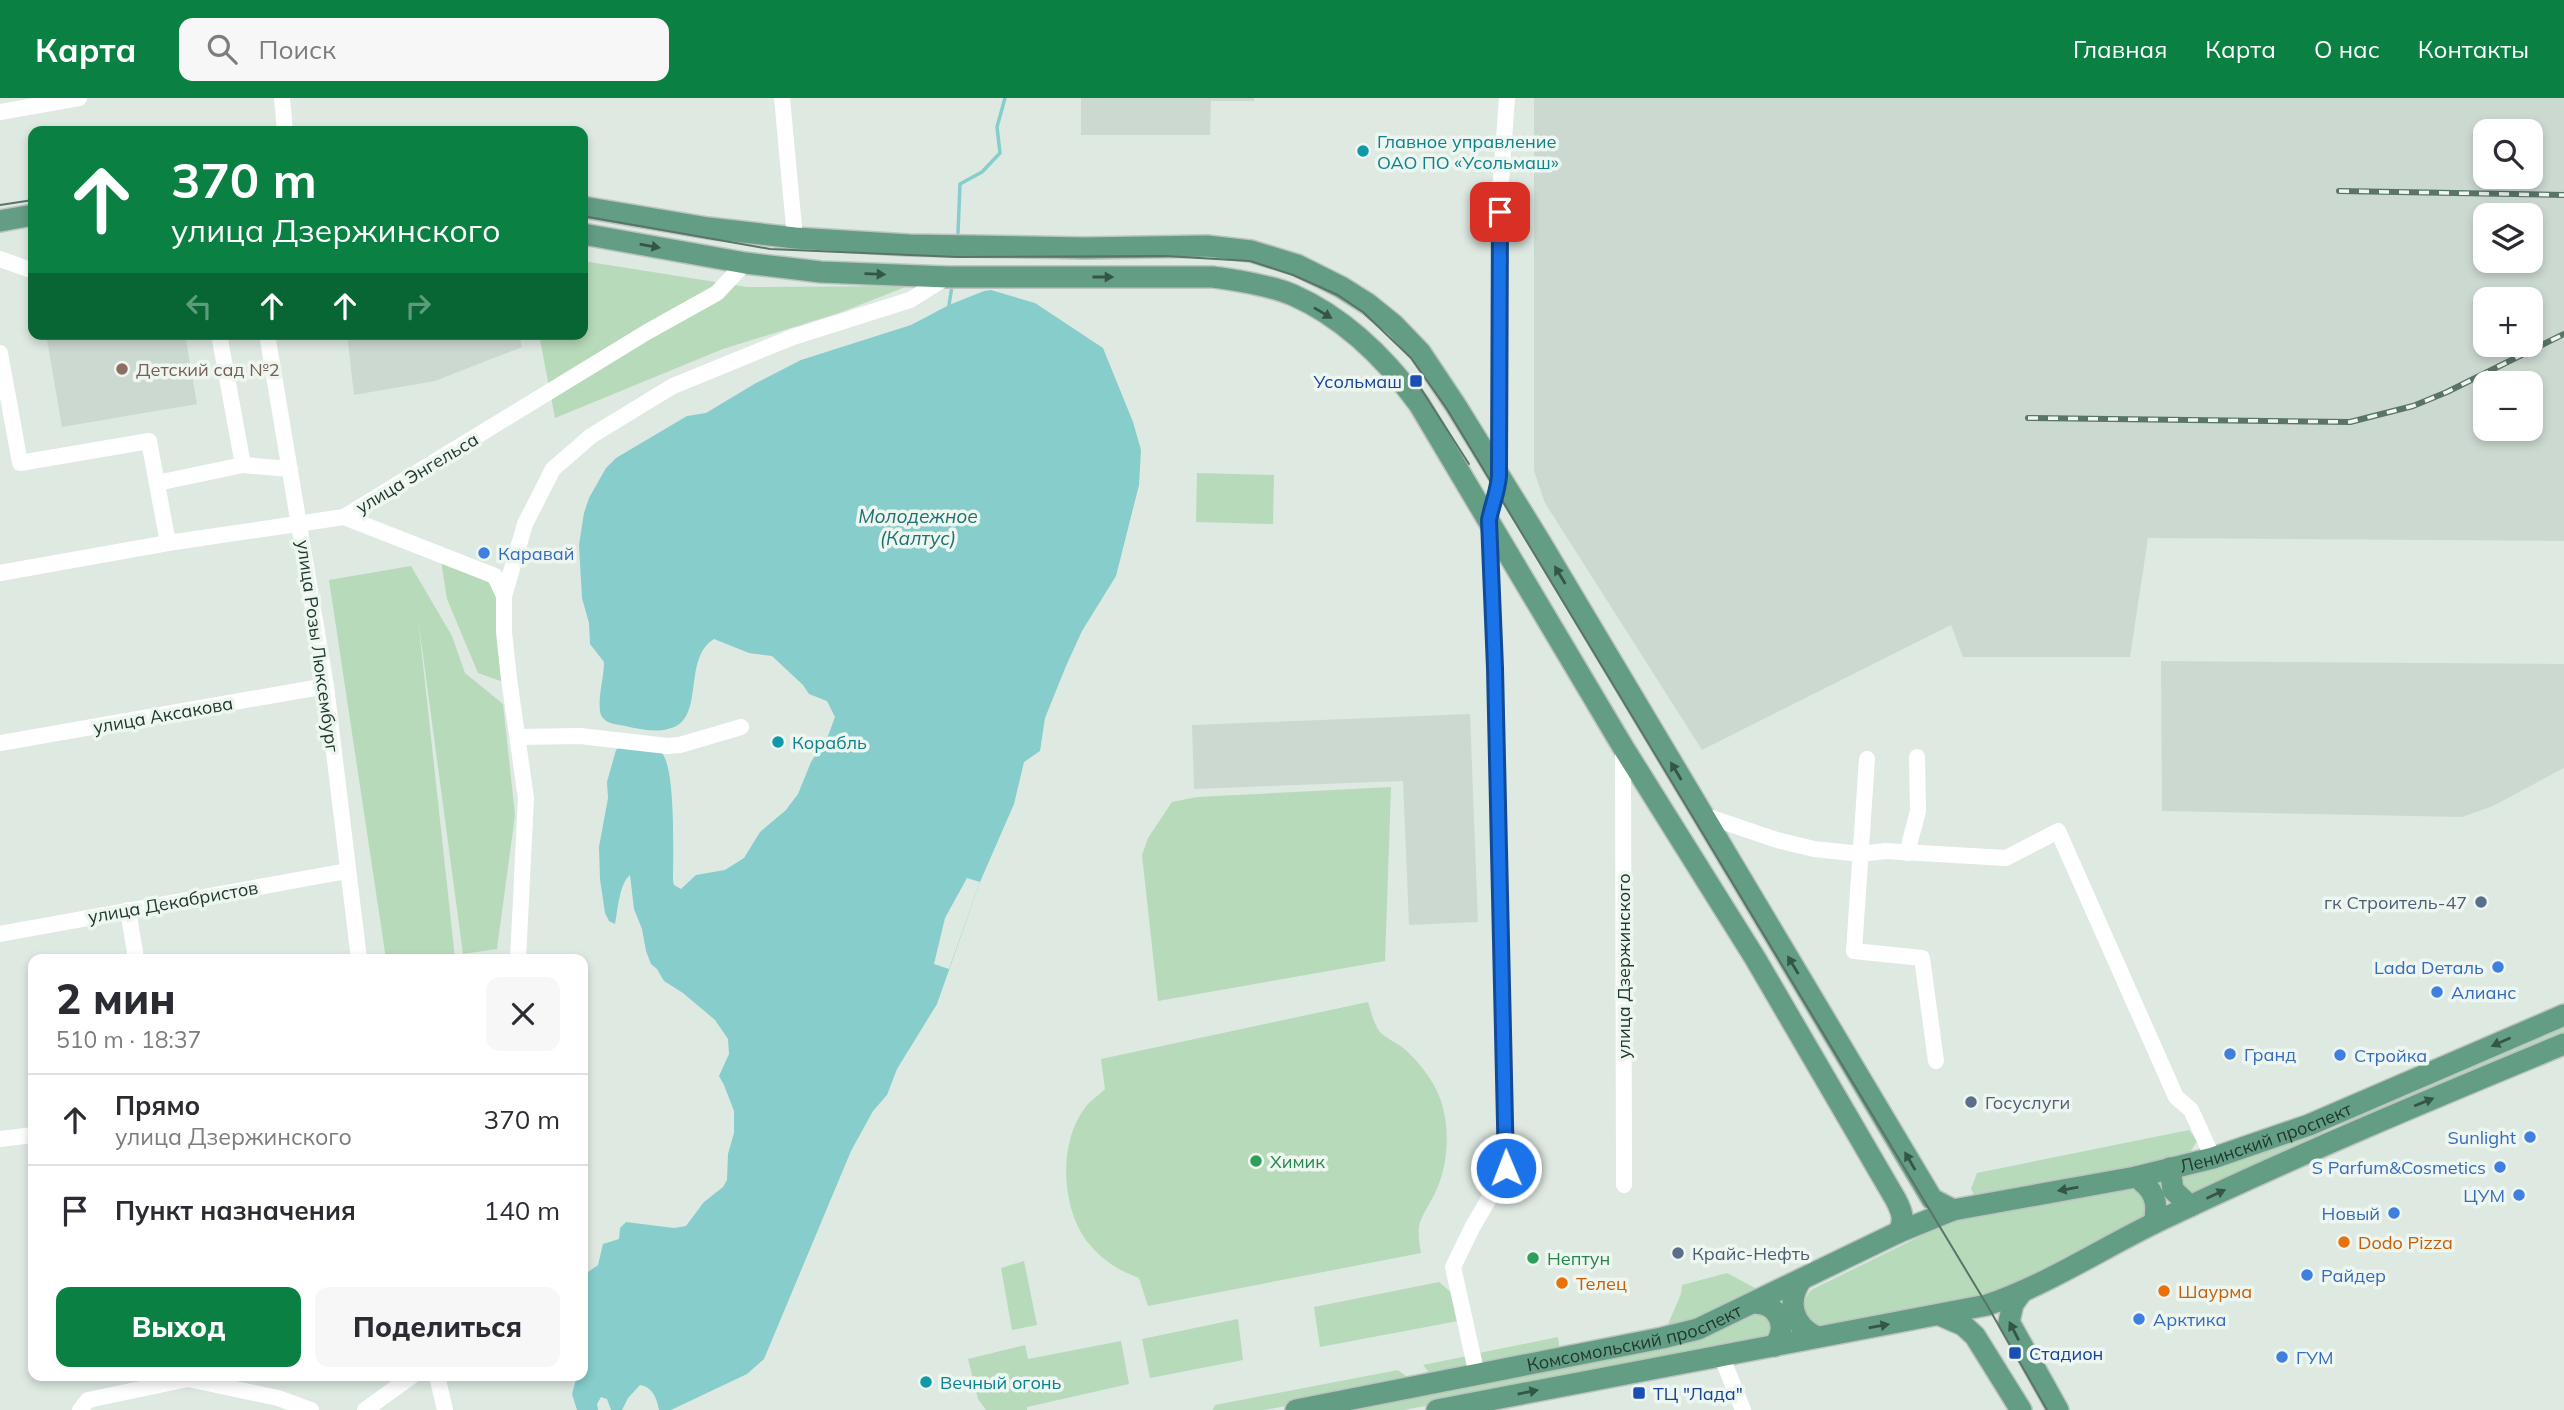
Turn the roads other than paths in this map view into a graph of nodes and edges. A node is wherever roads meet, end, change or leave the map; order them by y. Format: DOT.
graph roads {
  1 [pos="79,98"];
  2 [pos="282,98"];
  3 [pos="782,98"];
  4 [pos="1507,98"];
  5 [pos="0,112"];
  6 [pos="285,126"];
  7 [pos="588,208"];
  8 [pos="28,216"];
  9 [pos="0,221"];
  10 [pos="588,235"];
  11 [pos="794,238"];
  12 [pos="0,259"];
  13 [pos="745,263"];
  14 [pos="28,269"];
  15 [pos="947,276"];
  16 [pos="220,340"];
  17 [pos="268,340"];
  18 [pos="0,353"];
  19 [pos="8,445"];
  20 [pos="243,466"];
  21 [pos="290,469"];
  22 [pos="1499,476"];
  23 [pos="157,482"];
  24 [pos="344,517"];
  25 [pos="1489,520"];
  26 [pos="299,522"];
  27 [pos="169,543"];
  28 [pos="0,573"];
  29 [pos="504,596"];
  30 [pos="326,686"];
  31 [pos="741,727"];
  32 [pos="519,737"];
  33 [pos="0,743"];
  34 [pos="1623,747"];
  35 [pos="1917,757"];
  36 [pos="1867,759"];
  37 [pos="1703,815"];
  38 [pos="1908,853"];
  39 [pos="1861,854"];
  40 [pos="347,871"];
  41 [pos="128,910"];
  42 [pos="0,934"];
  43 [pos="135,954"];
  44 [pos="358,954"];
  45 [pos="518,954"];
  46 [pos="2564,1015"];
  47 [pos="2564,1044"];
  48 [pos="1936,1061"];
  49 [pos="28,1136"];
  50 [pos="0,1139"];
  51 [pos="2213,1158"];
  52 [pos="2170,1168"];
  53 [pos="2136,1178"];
  54 [pos="1623,1185"];
  55 [pos="2190,1206"];
  56 [pos="1953,1210"];
  57 [pos="2154,1223"];
  58 [pos="1899,1232"];
  59 [pos="1801,1280"];
  60 [pos="2021,1293"];
  61 [pos="1755,1303"];
  62 [pos="1940,1315"];
  63 [pos="1817,1336"];
  64 [pos="1774,1346"];
  65 [pos="1721,1355"];
  66 [pos="1477,1375"];
  67 [pos="178,1381"];
  68 [pos="197,1381"];
  69 [pos="405,1381"];
  70 [pos="438,1381"];
  71 [pos="1475,1406"];
  72 [pos="80,1410"];
  73 [pos="311,1410"];
  74 [pos="365,1410"];
  75 [pos="445,1410"];
  76 [pos="1296,1410"];
  77 [pos="1437,1410"];
  78 [pos="1743,1410"];
  79 [pos="2021,1410"];
  80 [pos="2059,1410"];
  1 -- 5 [label="street"];
  2 -- 6 [label="street"];
  3 -- 11 [label="street"];
  4 -- 22 [label="street"];
  7 -- 11 [label="main road"];
  8 -- 9 [label="main road"];
  10 -- 13 [label="main road, one-way"];
  11 -- 22 [label="main road"];
  12 -- 14 [label="street"];
  13 -- 15 [label="main road, one-way"];
  13 -- 24 [label="street, улица Энгельса"];
  15 -- 25 [label="main road, one-way"];
  15 -- 29 [label="street"];
  16 -- 20 [label="street"];
  17 -- 21 [label="street, улица Розы Люксембург"];
  18 -- 19 [label="street"];
  19 -- 23 [label="street"];
  20 -- 21 [label="street"];
  20 -- 23 [label="street"];
  21 -- 26 [label="street, улица Розы Люксембург"];
  22 -- 25 [label="street"];
  37 -- 22 [label="main road, one-way"];
  23 -- 27 [label="street"];
  24 -- 26 [label="street, улица Энгельса"];
  24 -- 29 [label="street"];
  25 -- 34 [label="main road"];
  25 -- 66 [label="street"];
  26 -- 27 [label="street, улица Энгельса"];
  26 -- 30 [label="street, улица Розы Люксембург"];
  27 -- 28 [label="street, улица Энгельса"];
  29 -- 32 [label="street"];
  30 -- 33 [label="street, улица Аксакова"];
  30 -- 40 [label="street, улица Розы Люксембург"];
  31 -- 32 [label="street"];
  32 -- 45 [label="street"];
  34 -- 54 [label="street, улица Дзержинского"];
  34 -- 58 [label="main road"];
  35 -- 38 [label="street"];
  36 -- 39 [label="street"];
  37 -- 39 [label="street"];
  56 -- 37 [label="main road, one-way"];
  38 -- 39 [label="street"];
  38 -- 51 [label="street"];
  39 -- 48 [label="street"];
  40 -- 41 [label="street, улица Декабристов"];
  40 -- 44 [label="street, улица Розы Люксембург"];
  41 -- 42 [label="street, улица Декабристов"];
  41 -- 43 [label="street"];
  46 -- 51 [label="main road, Ленинский проспект, one-way"];
  55 -- 47 [label="main road, Ленинский проспект, one-way"];
  49 -- 50 [label="street"];
  51 -- 52 [label="main road, Ленинский проспект"];
  52 -- 53 [label="main road, Ленинский проспект"];
  52 -- 55 [label="main road"];
  53 -- 56 [label="main road, Ленинский проспект, one-way"];
  53 -- 57 [label="main road"];
  55 -- 57 [label="main road, Ленинский проспект"];
  56 -- 58 [label="main road, Комсомольский проспект"];
  57 -- 60 [label="main road, Ленинский проспект"];
  58 -- 59 [label="main road, Комсомольский проспект"];
  59 -- 61 [label="main road, Комсомольский проспект"];
  59 -- 63 [label="main road"];
  60 -- 62 [label="main road, Комсомольский проспект"];
  80 -- 60 [label="main road, one-way"];
  61 -- 64 [label="main road"];
  61 -- 66 [label="main road, Комсомольский проспект"];
  63 -- 62 [label="main road, Комсомольский проспект, one-way"];
  62 -- 79 [label="main road"];
  63 -- 64 [label="main road, Комсомольский проспект"];
  64 -- 65 [label="main road, Комсомольский проспект"];
  71 -- 65 [label="main road, Комсомольский проспект, one-way"];
  65 -- 78 [label="street"];
  66 -- 76 [label="main road, Комсомольский проспект"];
  67 -- 72 [label="street"];
  68 -- 73 [label="street"];
  69 -- 74 [label="street"];
  70 -- 75 [label="street"];
  71 -- 77 [label="main road, Комсомольский проспект"];
}
